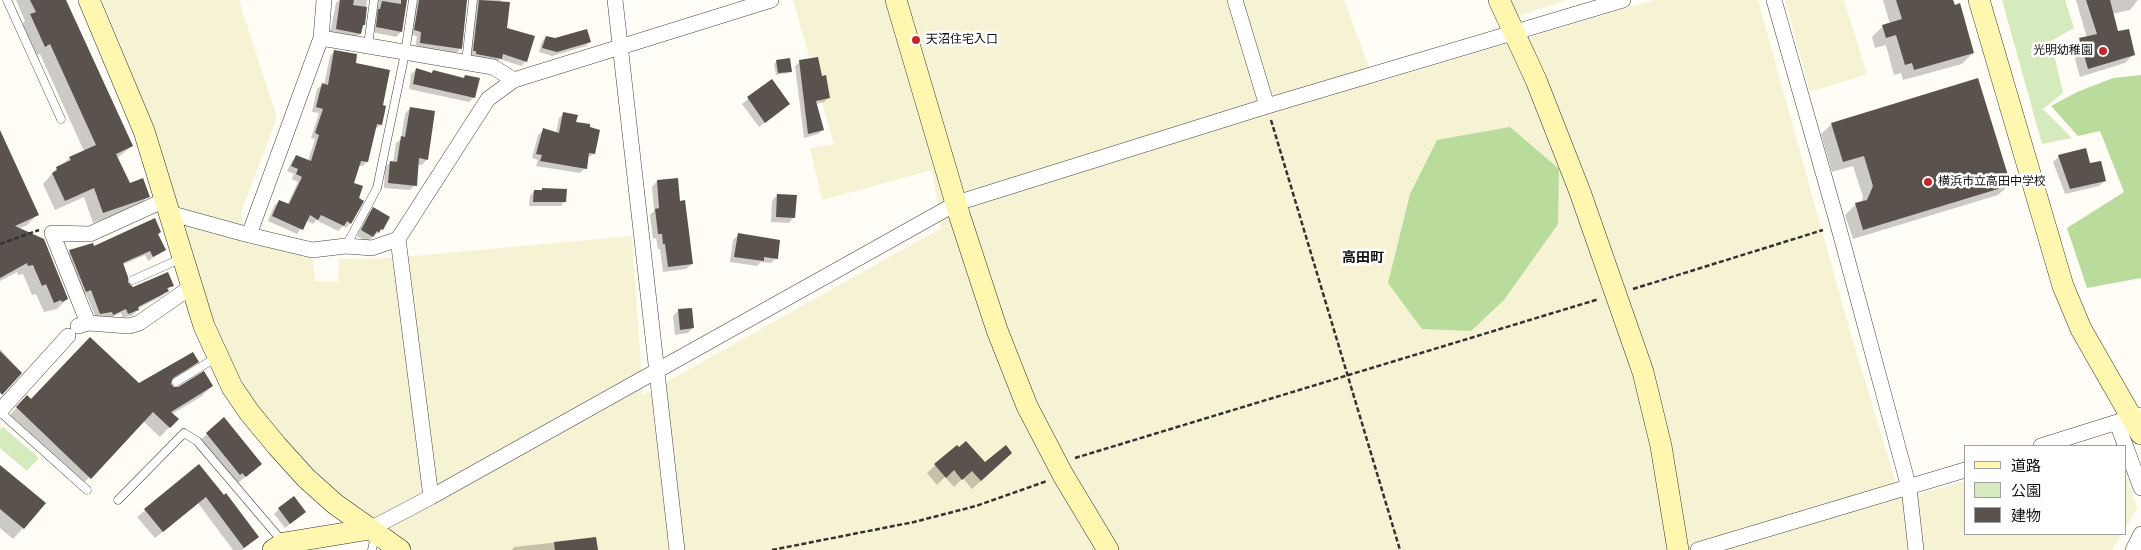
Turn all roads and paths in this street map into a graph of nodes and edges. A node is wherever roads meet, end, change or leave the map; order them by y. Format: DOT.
graph roads {
  1 [pos="7,0"];
  2 [pos="89,0"];
  3 [pos="324,0"];
  4 [pos="374,0"];
  5 [pos="413,0"];
  6 [pos="473,0"];
  7 [pos="615,0"];
  8 [pos="771,0"];
  9 [pos="896,0"];
  10 [pos="1235,0"];
  11 [pos="1499,0"];
  12 [pos="1623,0"];
  13 [pos="1774,0"];
  14 [pos="1979,0"];
  15 [pos="1515,33"];
  16 [pos="321,38"];
  17 [pos="368,45"];
  18 [pos="620,48"];
  19 [pos="405,53"];
  20 [pos="466,62"];
  21 [pos="514,80"];
  22 [pos="1267,106"];
  23 [pos="61,119"];
  24 [pos="957,203"];
  25 [pos="167,206"];
  26 [pos="1838,225"];
  27 [pos="32,232"];
  28 [pos="249,235"];
  29 [pos="398,239"];
  30 [pos="0,244"];
  31 [pos="346,246"];
  32 [pos="182,258"];
  33 [pos="133,280"];
  34 [pos="191,287"];
  35 [pos="1617,294"];
  36 [pos="78,328"];
  37 [pos="217,357"];
  38 [pos="656,371"];
  39 [pos="1349,376"];
  40 [pos="176,382"];
  41 [pos="0,412"];
  42 [pos="2132,422"];
  43 [pos="2045,445"];
  44 [pos="1060,470"];
  45 [pos="1964,470"];
  46 [pos="1909,488"];
  47 [pos="2141,488"];
  48 [pos="87,490"];
  49 [pos="432,497"];
  50 [pos="118,500"];
  51 [pos="2141,534"];
  52 [pos="372,538"];
  53 [pos="279,546"];
  54 [pos="400,550"];
  55 [pos="676,550"];
  56 [pos="772,550"];
  57 [pos="1108,550"];
  58 [pos="1400,550"];
  59 [pos="1678,550"];
  60 [pos="1698,550"];
  61 [pos="1916,550"];
  62 [pos="2133,550"];
  1 -- 23 [label="lane"];
  2 -- 25 [label="street"];
  3 -- 16 [label="street"];
  4 -- 17 [label="lane"];
  5 -- 19 [label="lane"];
  6 -- 20 [label="lane"];
  7 -- 18 [label="street"];
  8 -- 18 [label="street"];
  9 -- 24 [label="street"];
  10 -- 22 [label="street"];
  11 -- 15 [label="street"];
  12 -- 15 [label="street"];
  13 -- 26 [label="street"];
  14 -- 42 [label="street"];
  15 -- 22 [label="street"];
  15 -- 35 [label="street"];
  16 -- 17 [label="street"];
  16 -- 28 [label="street"];
  17 -- 19 [label="street"];
  18 -- 21 [label="street"];
  18 -- 38 [label="street"];
  19 -- 20 [label="street"];
  19 -- 31 [label="lane"];
  20 -- 21 [label="street"];
  21 -- 29 [label="street"];
  22 -- 24 [label="street"];
  22 -- 39 [label="path"];
  24 -- 38 [label="street"];
  24 -- 44 [label="street"];
  25 -- 28 [label="street"];
  25 -- 32 [label="street"];
  25 -- 36 [label="street"];
  26 -- 35 [label="path"];
  26 -- 46 [label="street"];
  27 -- 30 [label="path"];
  28 -- 31 [label="street"];
  29 -- 31 [label="street"];
  29 -- 49 [label="street"];
  32 -- 33 [label="lane"];
  32 -- 34 [label="street"];
  34 -- 36 [label="street"];
  34 -- 37 [label="street"];
  35 -- 39 [label="path"];
  35 -- 59 [label="street"];
  36 -- 41 [label="street"];
  37 -- 40 [label="lane"];
  37 -- 52 [label="street"];
  38 -- 49 [label="street"];
  38 -- 55 [label="street"];
  39 -- 44 [label="path"];
  39 -- 58 [label="path"];
  41 -- 48 [label="lane"];
  42 -- 43 [label="street"];
  42 -- 47 [label="street"];
  44 -- 56 [label="path"];
  44 -- 57 [label="street"];
  45 -- 46 [label="street"];
  46 -- 60 [label="street"];
  46 -- 61 [label="street"];
  49 -- 52 [label="street"];
  50 -- 53 [label="lane"];
  51 -- 62 [label="street"];
  52 -- 53 [label="street"];
  52 -- 54 [label="street"];
}
